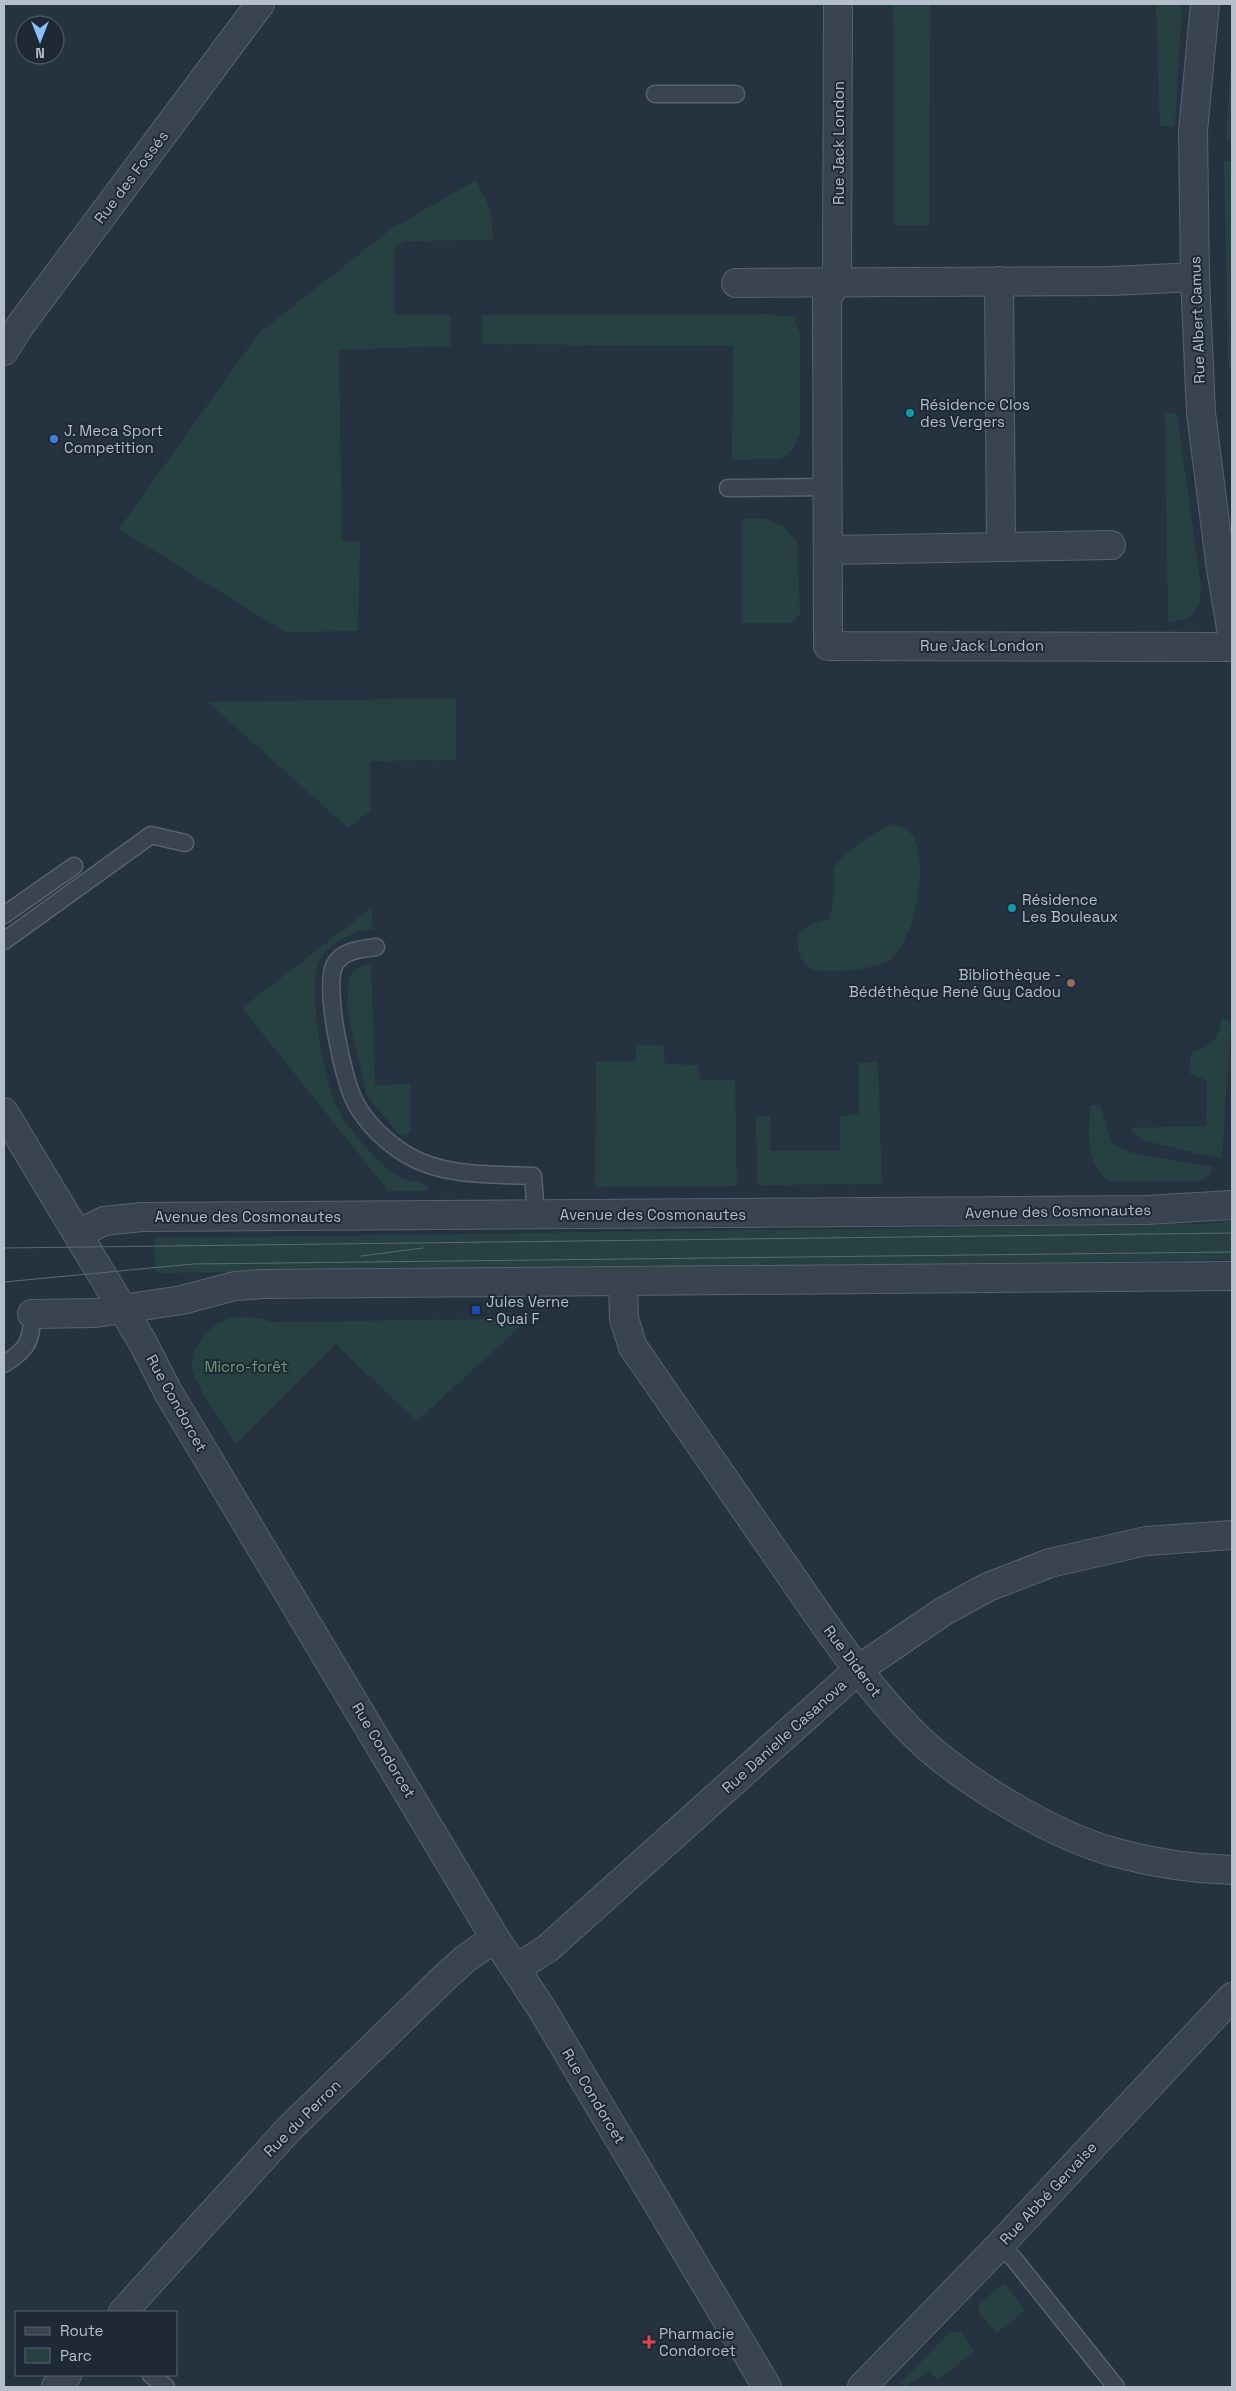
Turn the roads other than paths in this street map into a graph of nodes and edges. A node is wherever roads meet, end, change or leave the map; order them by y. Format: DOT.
graph roads {
  1 [pos="260,4"];
  2 [pos="838,4"];
  3 [pos="1204,4"];
  4 [pos="655,94"];
  5 [pos="736,94"];
  6 [pos="1195,277"];
  7 [pos="999,281"];
  8 [pos="837,282"];
  9 [pos="736,283"];
  10 [pos="4,351"];
  11 [pos="828,487"];
  12 [pos="728,488"];
  13 [pos="1111,545"];
  14 [pos="1001,547"];
  15 [pos="829,550"];
  16 [pos="1232,634"];
  17 [pos="1232,647"];
  18 [pos="185,843"];
  19 [pos="74,866"];
  20 [pos="4,915"];
  21 [pos="4,941"];
  22 [pos="376,947"];
  23 [pos="4,1112"];
  24 [pos="1232,1205"];
  25 [pos="536,1215"];
  26 [pos="78,1234"];
  27 [pos="1232,1276"];
  28 [pos="623,1282"];
  29 [pos="122,1309"];
  30 [pos="32,1314"];
  31 [pos="4,1364"];
  32 [pos="1232,1536"];
  33 [pos="859,1668"];
  34 [pos="1232,1870"];
  35 [pos="495,1938"];
  36 [pos="517,1968"];
  37 [pos="1232,1997"];
  38 [pos="1000,2245"];
  39 [pos="124,2311"];
  40 [pos="66,2376"];
  41 [pos="153,2376"];
  42 [pos="56,2387"];
  43 [pos="166,2387"];
  44 [pos="767,2387"];
  45 [pos="862,2387"];
  46 [pos="1116,2387"];
  1 -- 10 [label="street, Rue des Fossés"];
  2 -- 8 [label="street, Rue Jack London"];
  3 -- 6 [label="street, Rue Albert Camus"];
  4 -- 5 [label="lane"];
  6 -- 7 [label="street"];
  6 -- 16 [label="street, Rue Albert Camus"];
  7 -- 8 [label="street"];
  7 -- 14 [label="street"];
  8 -- 9 [label="street"];
  8 -- 11 [label="street, Rue Jack London"];
  11 -- 12 [label="lane"];
  11 -- 15 [label="street, Rue Jack London"];
  13 -- 14 [label="street"];
  14 -- 15 [label="street"];
  15 -- 17 [label="street, Rue Jack London"];
  18 -- 21 [label="lane"];
  19 -- 20 [label="lane"];
  22 -- 25 [label="lane"];
  23 -- 26 [label="street, Rue Condorcet"];
  24 -- 25 [label="street, Avenue des Cosmonautes"];
  25 -- 26 [label="street, Avenue des Cosmonautes"];
  26 -- 29 [label="street, Rue Condorcet"];
  27 -- 28 [label="street"];
  28 -- 29 [label="street"];
  28 -- 33 [label="street, Rue Diderot"];
  29 -- 30 [label="street"];
  29 -- 35 [label="street, Rue Condorcet"];
  30 -- 31 [label="lane"];
  32 -- 33 [label="street, Rue Danielle Casanova"];
  33 -- 34 [label="street, Rue Diderot"];
  33 -- 36 [label="street, Rue Danielle Casanova"];
  35 -- 36 [label="street, Rue Condorcet"];
  35 -- 39 [label="street, Rue du Perron"];
  36 -- 44 [label="street, Rue Condorcet"];
  37 -- 38 [label="street, Rue Abbé Gervaise"];
  38 -- 45 [label="street, Rue Abbé Gervaise"];
  38 -- 46 [label="lane"];
  40 -- 42 [label="street"];
  41 -- 43 [label="lane"];
}
